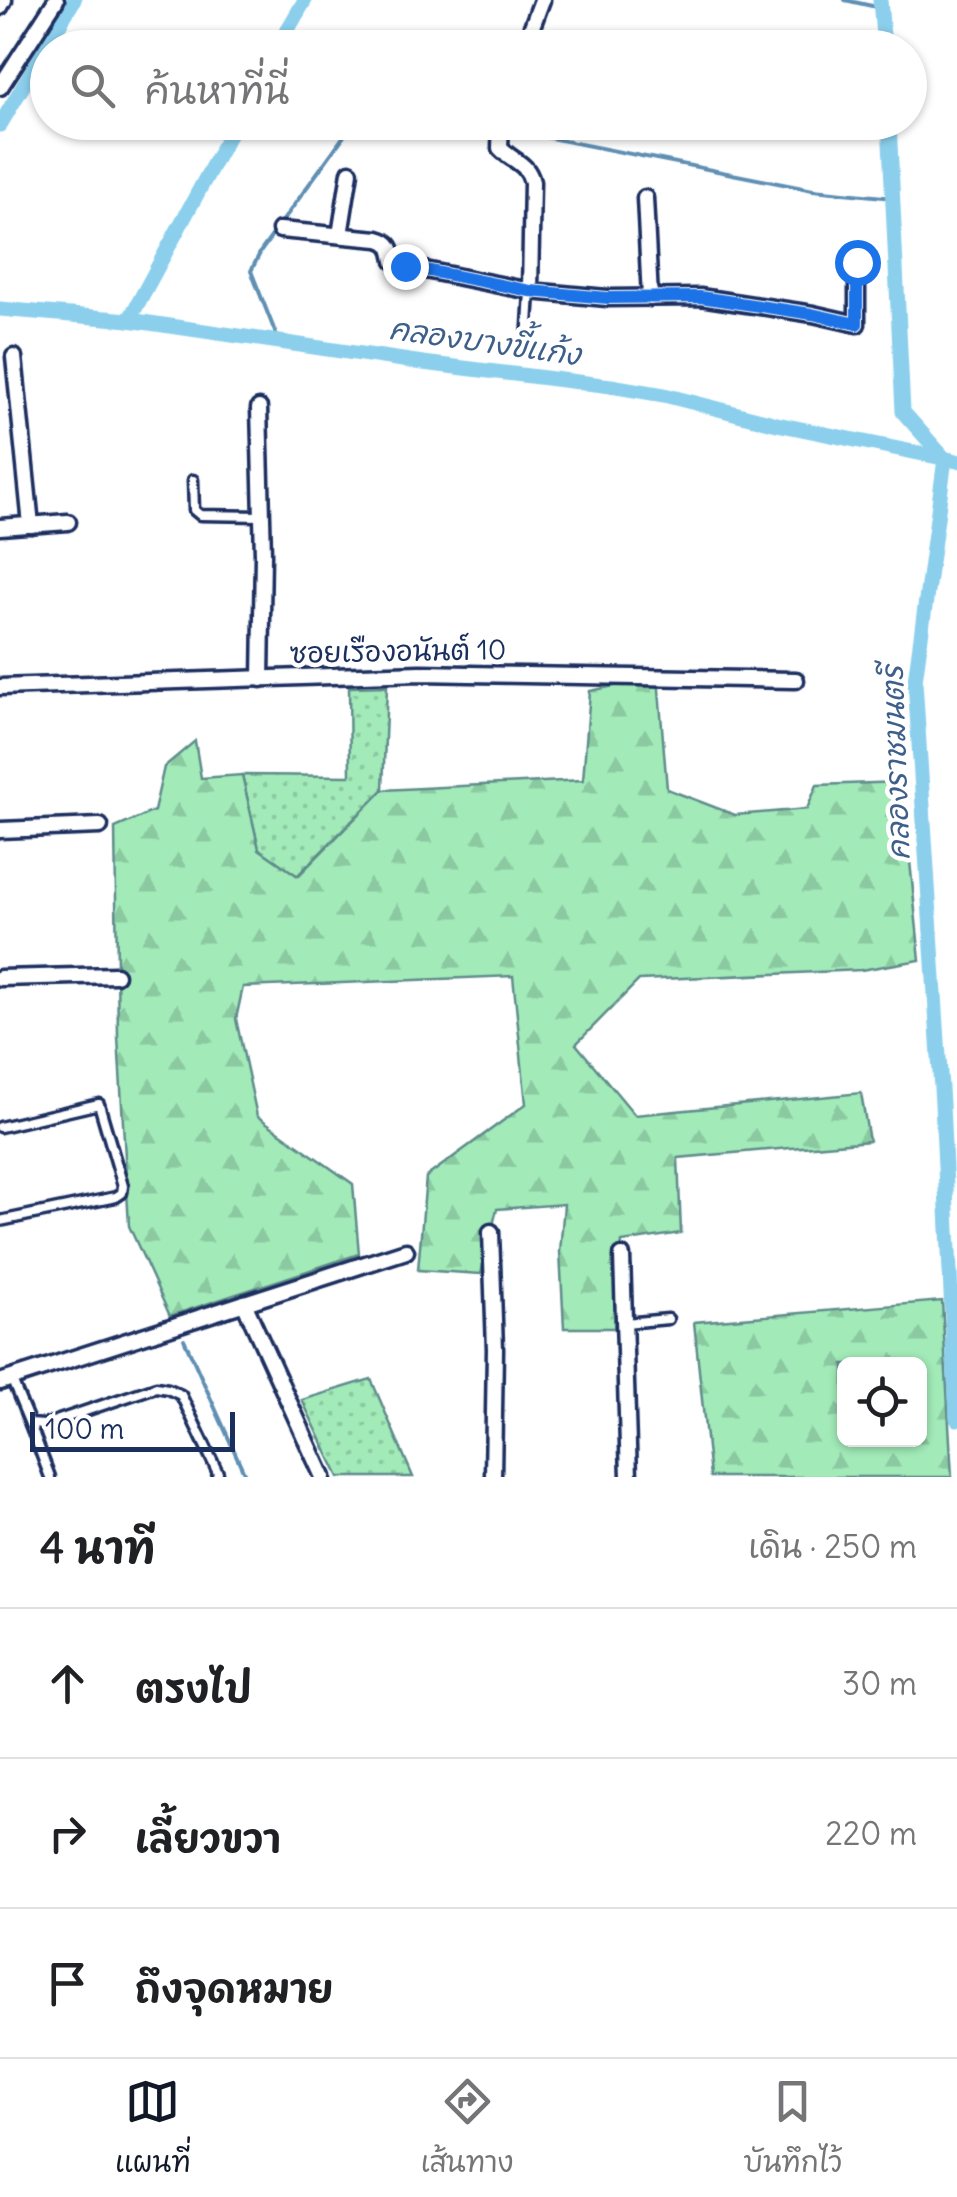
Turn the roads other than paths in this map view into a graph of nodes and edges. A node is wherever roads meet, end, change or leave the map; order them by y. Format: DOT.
graph roads {
  1 [pos="4,0"];
  2 [pos="56,0"];
  3 [pos="542,0"];
  4 [pos="0,7"];
  5 [pos="37,30"];
  6 [pos="531,30"];
  7 [pos="30,40"];
  8 [pos="0,87"];
  9 [pos="500,140"];
  10 [pos="350,172"];
  11 [pos="646,198"];
  12 [pos="280,230"];
  13 [pos="340,235"];
  14 [pos="857,262"];
  15 [pos="530,291"];
  16 [pos="650,298"];
  17 [pos="528,342"];
  18 [pos="14,357"];
  19 [pos="259,408"];
  20 [pos="193,480"];
  21 [pos="262,516"];
  22 [pos="68,522"];
  23 [pos="30,525"];
  24 [pos="0,528"];
  25 [pos="262,679"];
  26 [pos="796,680"];
  27 [pos="0,686"];
  28 [pos="100,826"];
  29 [pos="0,830"];
  30 [pos="116,975"];
  31 [pos="0,978"];
  32 [pos="0,1127"];
  33 [pos="0,1221"];
  34 [pos="491,1232"];
  35 [pos="406,1251"];
  36 [pos="622,1256"];
  37 [pos="244,1304"];
  38 [pos="668,1320"];
  39 [pos="624,1322"];
  40 [pos="5,1380"];
  41 [pos="30,1424"];
  42 [pos="50,1477"];
  43 [pos="217,1477"];
  44 [pos="323,1477"];
  45 [pos="493,1477"];
  46 [pos="629,1477"];
  1 -- 4 [label="street"];
  2 -- 5 [label="street"];
  3 -- 6 [label="street"];
  7 -- 8 [label="street"];
  9 -- 15 [label="street"];
  10 -- 13 [label="street"];
  11 -- 16 [label="street"];
  12 -- 13 [label="street"];
  13 -- 15 [label="street"];
  14 -- 16 [label="street"];
  15 -- 16 [label="street"];
  15 -- 17 [label="lane"];
  18 -- 23 [label="street"];
  19 -- 21 [label="street"];
  20 -- 21 [label="lane"];
  21 -- 25 [label="street"];
  22 -- 23 [label="street"];
  23 -- 24 [label="street"];
  25 -- 26 [label="street, ซอยเรืองอนันต์ 10"];
  25 -- 27 [label="street, ซอยเรืองอนันต์ 10"];
  28 -- 29 [label="street"];
  30 -- 31 [label="street"];
  32 -- 33 [label="lane"];
  34 -- 45 [label="street"];
  35 -- 37 [label="street"];
  36 -- 39 [label="street"];
  37 -- 40 [label="street"];
  37 -- 44 [label="street"];
  38 -- 39 [label="lane"];
  39 -- 46 [label="street"];
  40 -- 41 [label="lane"];
  41 -- 42 [label="lane"];
  41 -- 43 [label="lane"];
}
